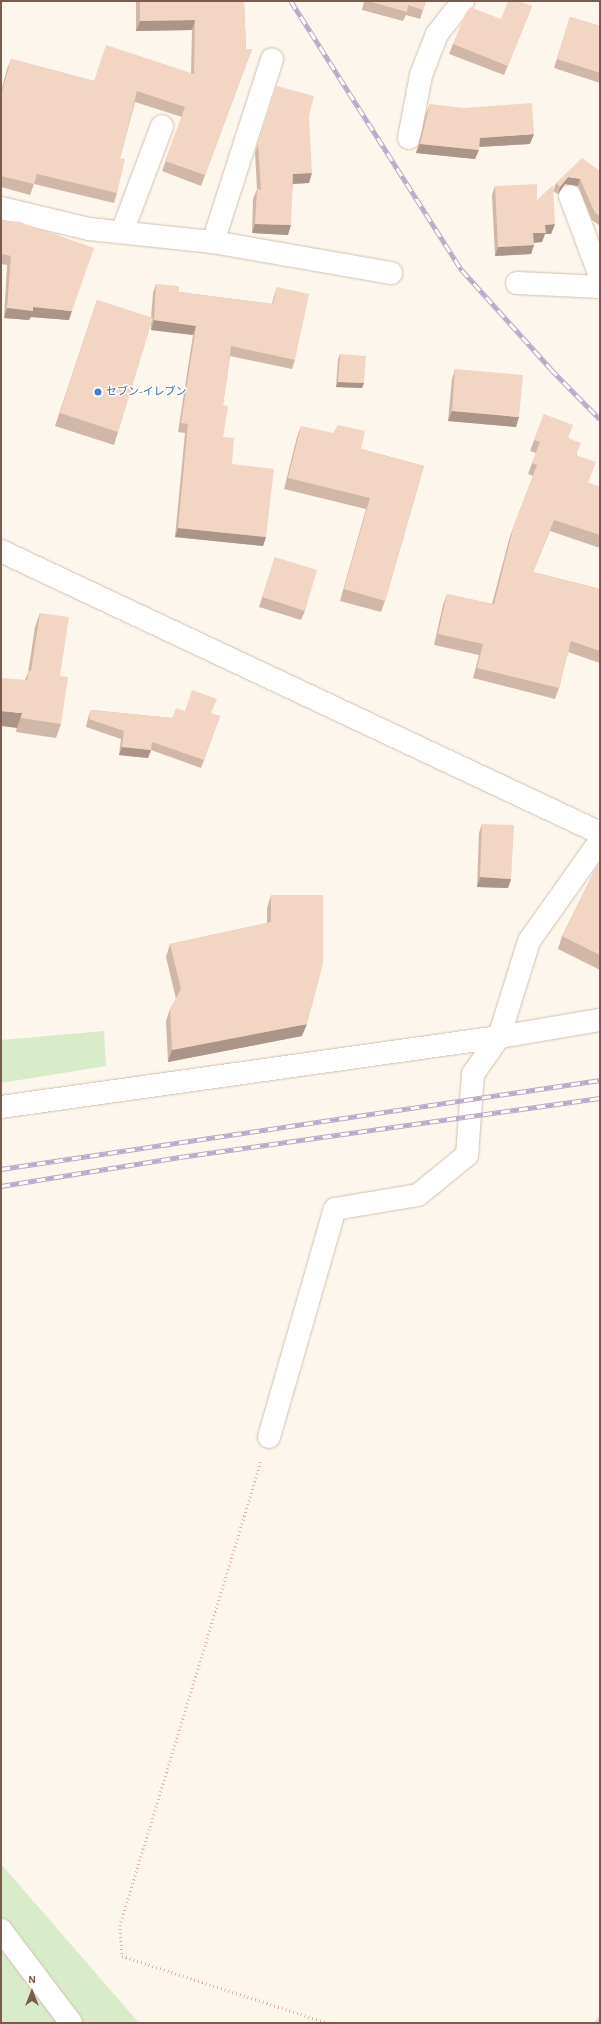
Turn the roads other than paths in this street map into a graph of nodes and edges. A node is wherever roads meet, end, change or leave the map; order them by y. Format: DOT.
graph roads {
  1 [pos="463,1"];
  2 [pos="272,59"];
  3 [pos="162,126"];
  4 [pos="409,138"];
  5 [pos="570,196"];
  6 [pos="1,208"];
  7 [pos="122,232"];
  8 [pos="213,242"];
  9 [pos="391,273"];
  10 [pos="600,276"];
  11 [pos="517,283"];
  12 [pos="600,287"];
  13 [pos="1,551"];
  14 [pos="600,833"];
  15 [pos="600,841"];
  16 [pos="600,1020"];
  17 [pos="499,1037"];
  18 [pos="1,1107"];
  19 [pos="269,1437"];
  20 [pos="1,1930"];
  21 [pos="71,2023"];
  1 -- 4 [label="street"];
  2 -- 8 [label="street"];
  3 -- 7 [label="street"];
  5 -- 10 [label="street"];
  6 -- 7 [label="street"];
  7 -- 8 [label="street"];
  8 -- 9 [label="street"];
  11 -- 12 [label="street"];
  13 -- 14 [label="street"];
  15 -- 17 [label="street"];
  16 -- 17 [label="street"];
  17 -- 18 [label="street"];
  17 -- 19 [label="street"];
  20 -- 21 [label="street"];
}
